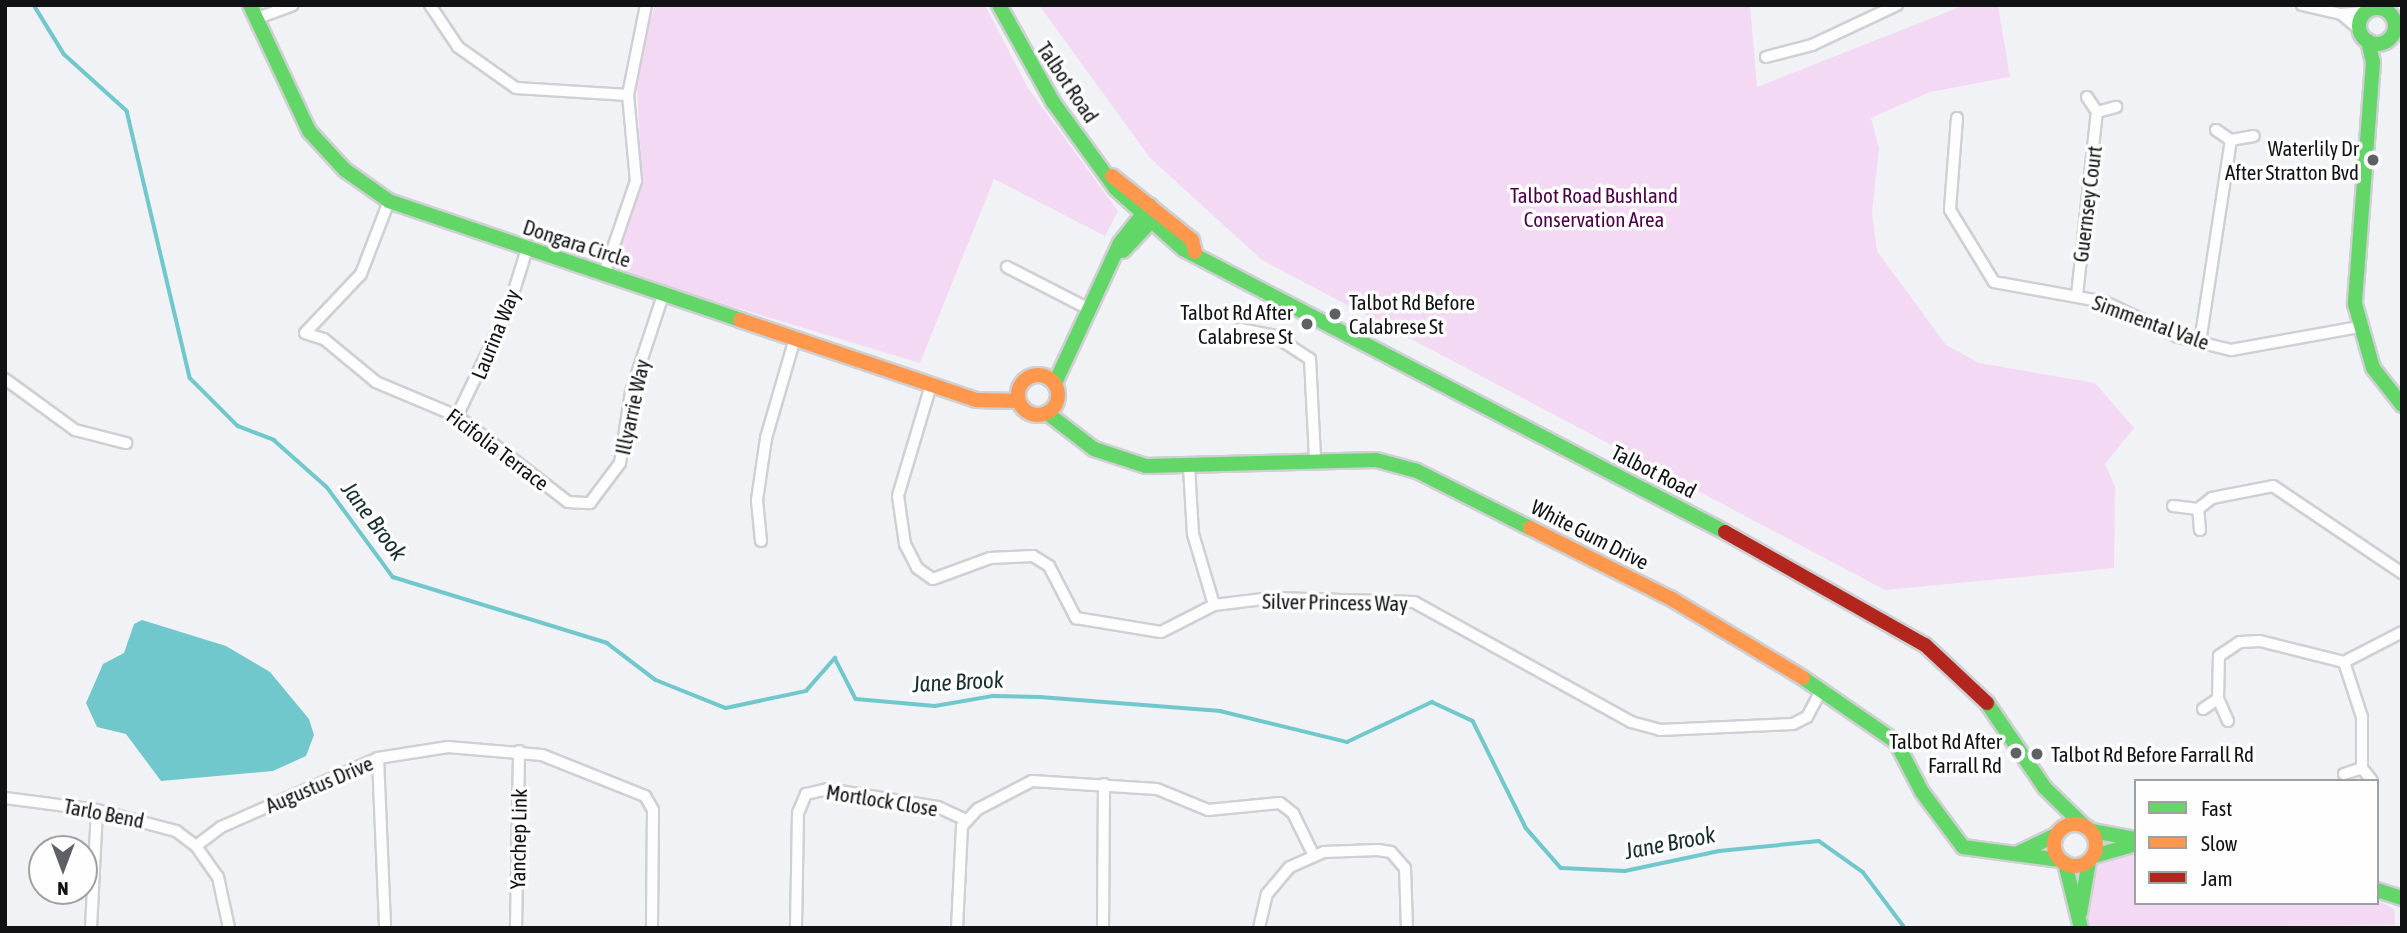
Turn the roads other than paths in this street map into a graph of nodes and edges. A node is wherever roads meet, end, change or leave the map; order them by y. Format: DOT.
graph roads {
  1 [pos="293,5"];
  2 [pos="430,5"];
  3 [pos="999,5"];
  4 [pos="1897,5"];
  5 [pos="2302,5"];
  6 [pos="640,7"];
  7 [pos="252,9"];
  8 [pos="2366,12"];
  9 [pos="2341,15"];
  10 [pos="2397,20"];
  11 [pos="2359,29"];
  12 [pos="2394,35"];
  13 [pos="2368,41"];
  14 [pos="1766,57"];
  15 [pos="2373,62"];
  16 [pos="628,95"];
  17 [pos="2087,97"];
  18 [pos="2116,107"];
  19 [pos="2096,112"];
  20 [pos="1957,118"];
  21 [pos="2216,130"];
  22 [pos="2253,136"];
  23 [pos="2231,140"];
  24 [pos="390,201"];
  25 [pos="1150,214"];
  26 [pos="527,249"];
  27 [pos="1007,267"];
  28 [pos="604,274"];
  29 [pos="663,295"];
  30 [pos="2077,295"];
  31 [pos="1090,309"];
  32 [pos="2358,327"];
  33 [pos="1240,329"];
  34 [pos="795,338"];
  35 [pos="2200,342"];
  36 [pos="5,379"];
  37 [pos="1051,380"];
  38 [pos="931,385"];
  39 [pos="1018,394"];
  40 [pos="2402,405"];
  41 [pos="1051,409"];
  42 [pos="457,416"];
  43 [pos="126,443"];
  44 [pos="1315,459"];
  45 [pos="1189,467"];
  46 [pos="580,506"];
  47 [pos="2173,506"];
  48 [pos="2197,509"];
  49 [pos="2200,530"];
  50 [pos="761,541"];
  51 [pos="2402,573"];
  52 [pos="1214,605"];
  53 [pos="2402,632"];
  54 [pos="2344,662"];
  55 [pos="1822,689"];
  56 [pos="2218,699"];
  57 [pos="2203,709"];
  58 [pos="2228,721"];
  59 [pos="519,751"];
  60 [pos="378,758"];
  61 [pos="2362,768"];
  62 [pos="2344,774"];
  63 [pos="2370,779"];
  64 [pos="1104,784"];
  65 [pos="2045,788"];
  66 [pos="5,798"];
  67 [pos="97,810"];
  68 [pos="966,820"];
  69 [pos="2087,827"];
  70 [pos="2058,832"];
  71 [pos="2134,840"];
  72 [pos="2134,842"];
  73 [pos="196,846"];
  74 [pos="1313,854"];
  75 [pos="2013,855"];
  76 [pos="2091,859"];
  77 [pos="2062,862"];
  78 [pos="2379,891"];
  79 [pos="2402,898"];
  80 [pos="2080,925"];
  81 [pos="91,928"];
  82 [pos="229,928"];
  83 [pos="385,928"];
  84 [pos="516,928"];
  85 [pos="652,928"];
  86 [pos="796,928"];
  87 [pos="957,928"];
  88 [pos="1103,928"];
  89 [pos="1259,928"];
  90 [pos="1407,928"];
  1 -- 7 [label="street"];
  2 -- 16 [label="street"];
  3 -- 25 [label="street, Talbot Road"];
  4 -- 14 [label="street"];
  5 -- 9 [label="street"];
  6 -- 16 [label="street"];
  7 -- 24 [label="street, Dongara Circle"];
  8 -- 9 [label="street"];
  8 -- 10 [label="street"];
  8 -- 11 [label="street"];
  9 -- 11 [label="street"];
  10 -- 12 [label="street"];
  11 -- 13 [label="street"];
  12 -- 13 [label="street"];
  12 -- 15 [label="street"];
  13 -- 15 [label="street"];
  15 -- 32 [label="street"];
  16 -- 28 [label="street"];
  17 -- 19 [label="street"];
  18 -- 19 [label="street"];
  19 -- 30 [label="street, Guernsey Court"];
  20 -- 30 [label="street, Simmental Vale"];
  21 -- 23 [label="street"];
  22 -- 23 [label="street"];
  23 -- 35 [label="street"];
  24 -- 26 [label="street, Dongara Circle"];
  24 -- 42 [label="street, Ficifolia Terrace"];
  25 -- 31 [label="street"];
  25 -- 65 [label="street, Talbot Road"];
  26 -- 28 [label="street, Dongara Circle"];
  26 -- 42 [label="street, Laurina Way"];
  27 -- 31 [label="street"];
  28 -- 29 [label="street, Dongara Circle"];
  29 -- 34 [label="street, Dongara Circle"];
  29 -- 46 [label="street, Illyarrie Way"];
  30 -- 35 [label="street, Simmental Vale"];
  31 -- 37 [label="street"];
  32 -- 35 [label="street, Simmental Vale"];
  32 -- 40 [label="street"];
  33 -- 44 [label="street"];
  34 -- 38 [label="street, Dongara Circle"];
  34 -- 50 [label="street"];
  36 -- 43 [label="street"];
  37 -- 39 [label="street"];
  37 -- 41 [label="street"];
  38 -- 39 [label="street, Dongara Circle"];
  38 -- 52 [label="street, Silver Princess Way"];
  39 -- 41 [label="street, White Gum Drive"];
  41 -- 45 [label="street, White Gum Drive"];
  42 -- 46 [label="street, Ficifolia Terrace"];
  44 -- 45 [label="street, White Gum Drive"];
  44 -- 55 [label="street, White Gum Drive"];
  45 -- 52 [label="street"];
  47 -- 48 [label="street"];
  48 -- 49 [label="street"];
  48 -- 51 [label="street"];
  52 -- 55 [label="street, Silver Princess Way"];
  53 -- 54 [label="street"];
  54 -- 56 [label="street"];
  54 -- 61 [label="street"];
  55 -- 75 [label="street, White Gum Drive"];
  56 -- 57 [label="street"];
  56 -- 58 [label="street"];
  59 -- 60 [label="street, Augustus Drive"];
  59 -- 84 [label="street, Yanchep Link"];
  59 -- 85 [label="street, Augustus Drive"];
  60 -- 73 [label="street, Augustus Drive"];
  60 -- 83 [label="street"];
  61 -- 62 [label="street"];
  61 -- 63 [label="street"];
  64 -- 68 [label="street"];
  64 -- 74 [label="street"];
  64 -- 88 [label="street"];
  65 -- 69 [label="street, Talbot Road"];
  65 -- 70 [label="street, Talbot Road"];
  66 -- 67 [label="street, Tarlo Bend"];
  67 -- 73 [label="street, Tarlo Bend"];
  67 -- 81 [label="street"];
  68 -- 86 [label="street, Mortlock Close"];
  68 -- 87 [label="street"];
  69 -- 70 [label="street"];
  69 -- 71 [label="street"];
  69 -- 76 [label="street"];
  70 -- 75 [label="street"];
  70 -- 77 [label="street, Talbot Road"];
  72 -- 76 [label="street, White Gum Drive"];
  73 -- 82 [label="street"];
  74 -- 89 [label="street"];
  74 -- 90 [label="street"];
  75 -- 77 [label="street, White Gum Drive"];
  76 -- 77 [label="street, White Gum Drive"];
  76 -- 80 [label="street"];
  77 -- 80 [label="street"];
  78 -- 79 [label="street"];
}
